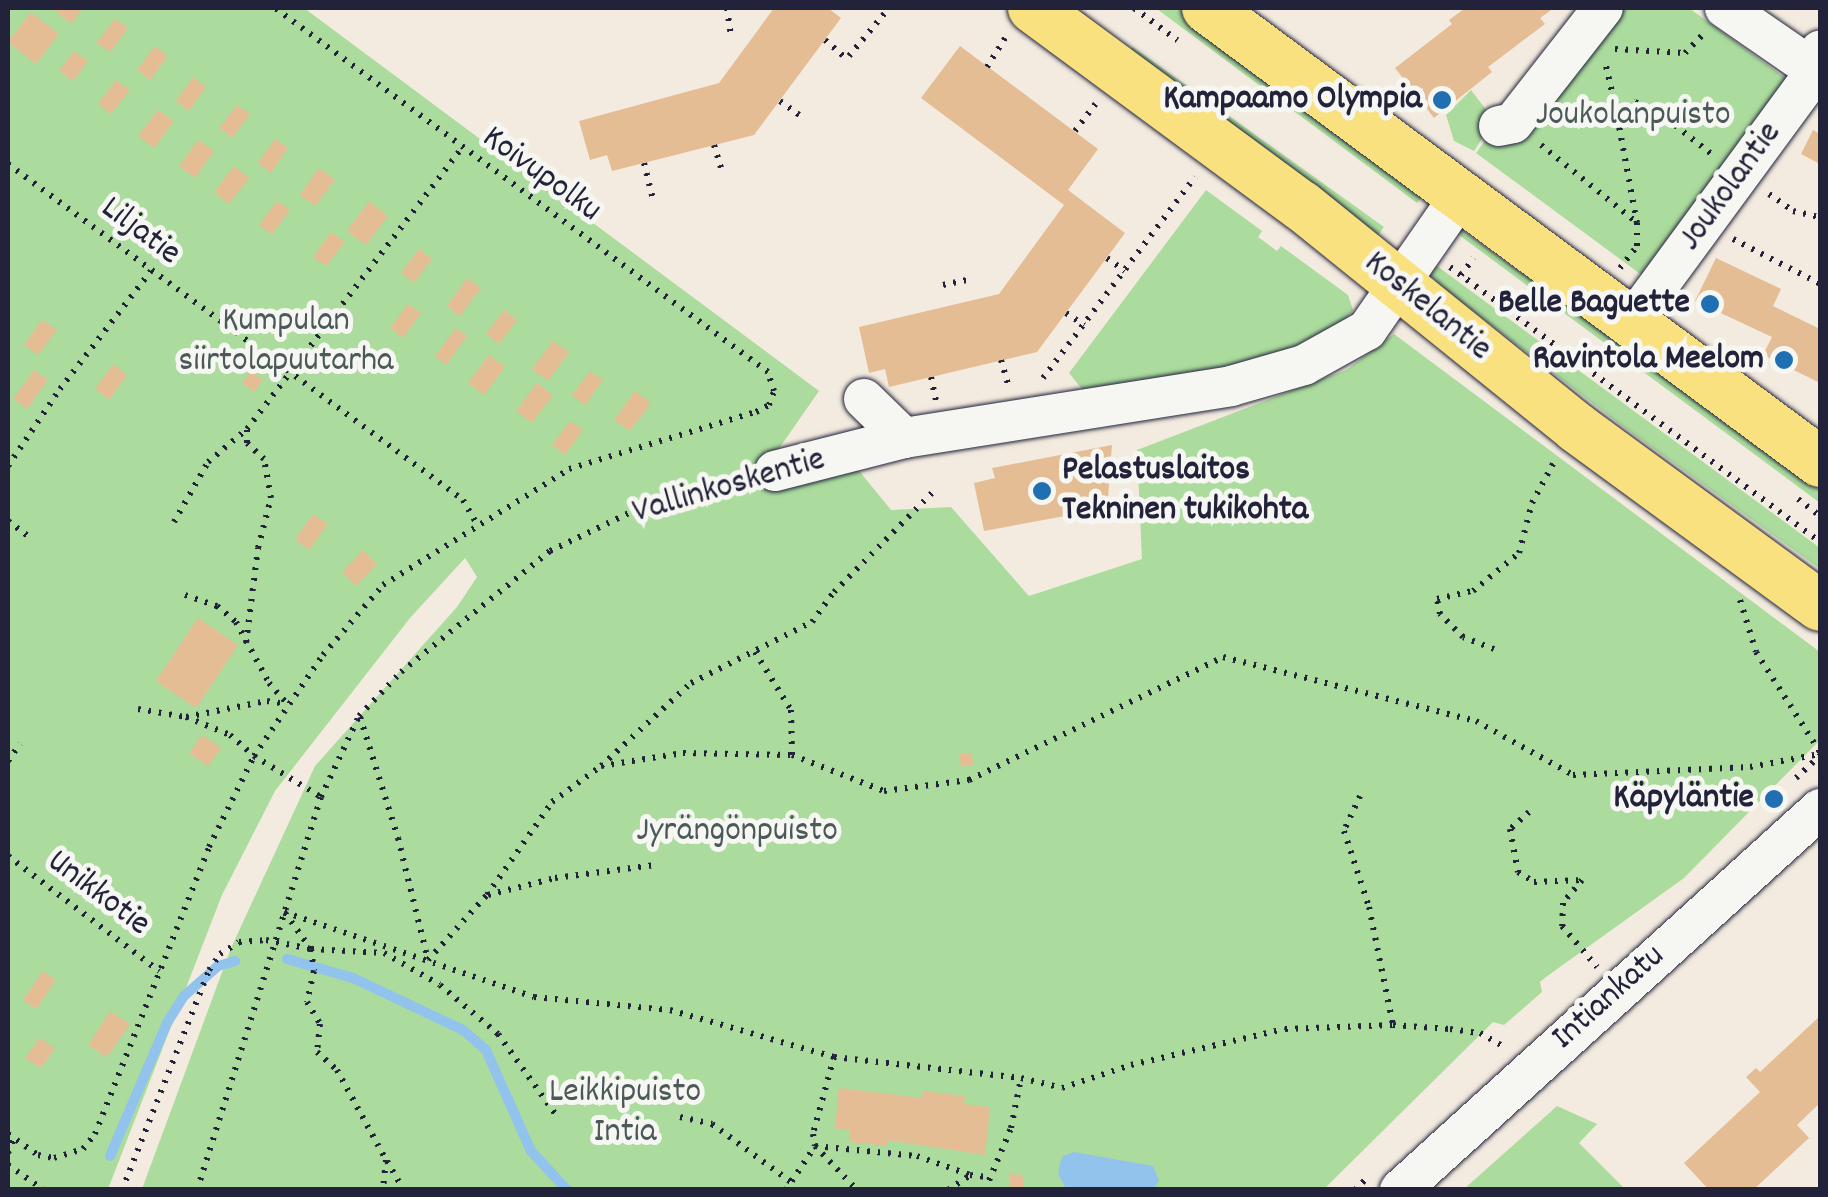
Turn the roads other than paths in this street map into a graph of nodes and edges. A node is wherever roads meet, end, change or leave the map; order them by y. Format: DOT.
graph roads {
  1 [pos="1207,8"];
  2 [pos="1604,8"];
  3 [pos="1718,16"];
  4 [pos="1020,21"];
  5 [pos="1815,58"];
  6 [pos="1506,124"];
  7 [pos="1461,195"];
  8 [pos="1399,284"];
  9 [pos="1625,296"];
  10 [pos="864,399"];
  11 [pos="904,438"];
  12 [pos="1820,462"];
  13 [pos="776,471"];
  14 [pos="1820,606"];
  15 [pos="1820,809"];
  16 [pos="1400,1190"];
  1 -- 7 [label="main road"];
  2 -- 6 [label="street"];
  3 -- 5 [label="street"];
  4 -- 8 [label="main road, Koskelantie"];
  5 -- 9 [label="street, Joukolantie"];
  7 -- 8 [label="street, Vallinkoskentie"];
  7 -- 9 [label="main road"];
  8 -- 11 [label="street, Vallinkoskentie"];
  8 -- 14 [label="main road, Koskelantie"];
  9 -- 12 [label="main road"];
  10 -- 11 [label="street"];
  11 -- 13 [label="street, Vallinkoskentie"];
  15 -- 16 [label="street, Intiankatu"];
}
